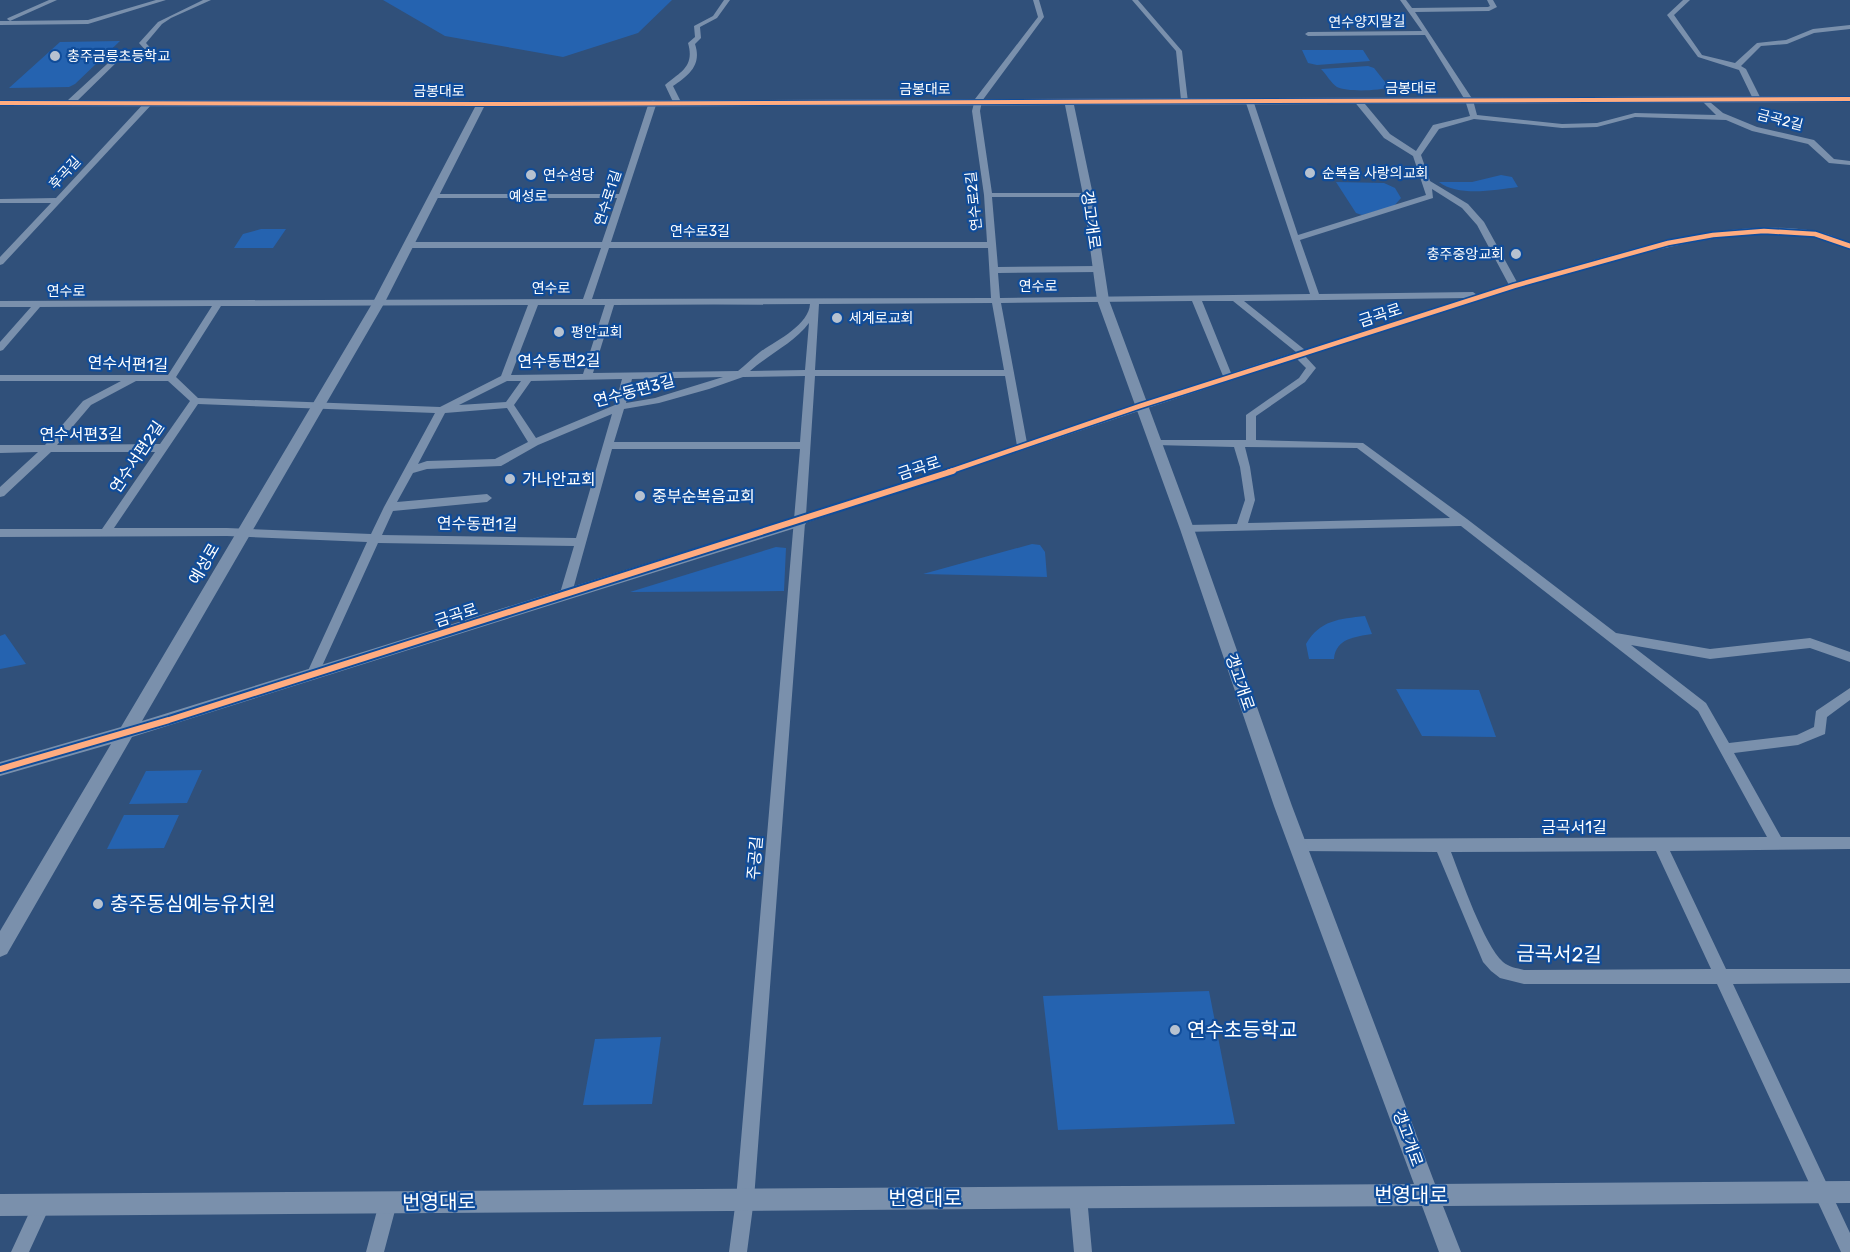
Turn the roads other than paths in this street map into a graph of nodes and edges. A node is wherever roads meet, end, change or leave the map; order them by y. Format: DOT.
graph roads {
  1 [pos="54,0"];
  2 [pos="163,0"];
  3 [pos="208,0"];
  4 [pos="727,0"];
  5 [pos="1036,0"];
  6 [pos="1135,0"];
  7 [pos="1403,0"];
  8 [pos="1490,0"];
  9 [pos="1687,0"];
  10 [pos="1410,10"];
  11 [pos="0,23"];
  12 [pos="1850,27"];
  13 [pos="1427,33"];
  14 [pos="1308,34"];
  15 [pos="1736,66"];
  16 [pos="1704,99"];
  17 [pos="1757,99"];
  18 [pos="1850,99"];
  19 [pos="978,100"];
  20 [pos="1185,100"];
  21 [pos="1249,100"];
  22 [pos="1357,100"];
  23 [pos="1469,100"];
  24 [pos="1069,101"];
  25 [pos="71,102"];
  26 [pos="653,102"];
  27 [pos="677,102"];
  28 [pos="0,103"];
  29 [pos="149,103"];
  30 [pos="480,104"];
  31 [pos="1474,117"];
  32 [pos="1727,118"];
  33 [pos="1417,155"];
  34 [pos="1850,163"];
  35 [pos="1426,182"];
  36 [pos="988,195"];
  37 [pos="1088,195"];
  38 [pos="433,196"];
  39 [pos="623,196"];
  40 [pos="58,200"];
  41 [pos="0,201"];
  42 [pos="1297,237"];
  43 [pos="607,244"];
  44 [pos="408,245"];
  45 [pos="992,245"];
  46 [pos="1850,246"];
  47 [pos="0,262"];
  48 [pos="1098,269"];
  49 [pos="994,270"];
  50 [pos="1514,286"];
  51 [pos="1486,295"];
  52 [pos="1315,297"];
  53 [pos="1235,298"];
  54 [pos="1196,299"];
  55 [pos="996,300"];
  56 [pos="1103,300"];
  57 [pos="379,302"];
  58 [pos="534,302"];
  59 [pos="587,302"];
  60 [pos="610,302"];
  61 [pos="0,304"];
  62 [pos="218,304"];
  63 [pos="37,305"];
  64 [pos="814,305"];
  65 [pos="0,348"];
  66 [pos="1300,354"];
  67 [pos="809,373"];
  68 [pos="1010,373"];
  69 [pos="740,375"];
  70 [pos="587,377"];
  71 [pos="628,377"];
  72 [pos="1228,377"];
  73 [pos="0,378"];
  74 [pos="135,378"];
  75 [pos="171,378"];
  76 [pos="505,378"];
  77 [pos="528,378"];
  78 [pos="195,401"];
  79 [pos="509,405"];
  80 [pos="1140,406"];
  81 [pos="318,407"];
  82 [pos="619,407"];
  83 [pos="442,410"];
  84 [pos="1155,441"];
  85 [pos="1238,442"];
  86 [pos="1251,442"];
  87 [pos="534,443"];
  88 [pos="805,445"];
  89 [pos="607,446"];
  90 [pos="162,448"];
  91 [pos="1023,448"];
  92 [pos="0,449"];
  93 [pos="48,449"];
  94 [pos="408,471"];
  95 [pos="0,493"];
  96 [pos="488,498"];
  97 [pos="389,507"];
  98 [pos="800,521"];
  99 [pos="1463,522"];
  100 [pos="1241,528"];
  101 [pos="1187,529"];
  102 [pos="0,532"];
  103 [pos="106,532"];
  104 [pos="243,532"];
  105 [pos="374,539"];
  106 [pos="580,542"];
  107 [pos="566,593"];
  108 [pos="1612,637"];
  109 [pos="1850,657"];
  110 [pos="312,675"];
  111 [pos="1850,693"];
  112 [pos="126,733"];
  113 [pos="1725,749"];
  114 [pos="0,769"];
  115 [pos="1777,843"];
  116 [pos="1850,843"];
  117 [pos="1660,844"];
  118 [pos="1298,845"];
  119 [pos="1441,846"];
  120 [pos="0,948"];
  121 [pos="1721,975"];
  122 [pos="1850,976"];
  123 [pos="1822,1192"];
  124 [pos="1850,1192"];
  125 [pos="1429,1195"];
  126 [pos="1078,1197"];
  127 [pos="745,1199"];
  128 [pos="388,1203"];
  129 [pos="42,1204"];
  130 [pos="0,1205"];
  131 [pos="20,1252"];
  132 [pos="375,1252"];
  133 [pos="738,1252"];
  134 [pos="1083,1252"];
  135 [pos="1450,1252"];
  136 [pos="1850,1252"];
  1 -- 11 [label="street"];
  2 -- 11 [label="street"];
  3 -- 25 [label="street"];
  4 -- 27 [label="street"];
  5 -- 19 [label="street"];
  6 -- 20 [label="street"];
  7 -- 10 [label="street, 연수양지말길"];
  8 -- 10 [label="street, 연수양지말길"];
  9 -- 15 [label="street"];
  10 -- 13 [label="street, 연수양지말길"];
  12 -- 15 [label="street"];
  13 -- 14 [label="street, 연수양지말길"];
  13 -- 23 [label="street, 연수양지말길"];
  15 -- 17 [label="street, 금곡2길"];
  16 -- 17 [label="street, 금봉대로"];
  16 -- 23 [label="street, 금봉대로"];
  16 -- 32 [label="street, 금곡2길"];
  17 -- 18 [label="street, 금봉대로"];
  19 -- 24 [label="street, 금봉대로"];
  19 -- 27 [label="street, 금봉대로"];
  19 -- 36 [label="street, 연수로2길"];
  20 -- 21 [label="street, 금봉대로"];
  20 -- 24 [label="street, 금봉대로"];
  21 -- 22 [label="street, 금봉대로"];
  21 -- 42 [label="street"];
  22 -- 23 [label="street, 금봉대로"];
  22 -- 33 [label="street"];
  23 -- 31 [label="street, 연수양지말길"];
  24 -- 37 [label="street, 갱고개로"];
  25 -- 28 [label="street, 금봉대로"];
  25 -- 29 [label="street, 금봉대로"];
  26 -- 27 [label="street, 금봉대로"];
  26 -- 30 [label="street, 금봉대로"];
  26 -- 39 [label="street, 연수로1길"];
  29 -- 30 [label="street, 금봉대로"];
  29 -- 40 [label="street, 후곡길"];
  30 -- 38 [label="street, 예성로"];
  31 -- 32 [label="street"];
  31 -- 33 [label="street"];
  32 -- 34 [label="street, 금곡2길"];
  33 -- 35 [label="street"];
  35 -- 42 [label="street"];
  35 -- 50 [label="street"];
  36 -- 37 [label="street"];
  36 -- 45 [label="street, 연수로2길"];
  37 -- 48 [label="street, 갱고개로"];
  38 -- 39 [label="street, 예성로"];
  38 -- 44 [label="street, 예성로"];
  39 -- 43 [label="street, 연수로1길"];
  40 -- 41 [label="street"];
  40 -- 47 [label="street, 후곡길"];
  42 -- 52 [label="street"];
  43 -- 44 [label="street, 연수로3길"];
  43 -- 45 [label="street, 연수로3길"];
  43 -- 59 [label="street, 연수로1길"];
  44 -- 57 [label="street, 예성로"];
  45 -- 49 [label="street, 연수로2길"];
  46 -- 50 [label="street, 금곡로"];
  48 -- 49 [label="street"];
  48 -- 56 [label="street, 갱고개로"];
  49 -- 55 [label="street, 연수로2길"];
  50 -- 51 [label="street, 금곡로"];
  51 -- 52 [label="street, 연수로"];
  51 -- 66 [label="street, 금곡로"];
  52 -- 53 [label="street, 연수로"];
  53 -- 54 [label="street, 연수로"];
  53 -- 66 [label="street"];
  54 -- 56 [label="street, 연수로"];
  54 -- 72 [label="street"];
  55 -- 56 [label="street, 연수로"];
  55 -- 64 [label="street, 연수로"];
  55 -- 68 [label="street, 연수로2길"];
  56 -- 80 [label="street, 갱고개로"];
  57 -- 58 [label="street, 연수로"];
  57 -- 62 [label="street, 연수로"];
  57 -- 81 [label="street, 예성로"];
  58 -- 59 [label="street, 연수로"];
  58 -- 76 [label="street"];
  59 -- 60 [label="street, 연수로"];
  60 -- 64 [label="street, 연수로"];
  60 -- 70 [label="street"];
  61 -- 63 [label="street, 연수로"];
  62 -- 63 [label="street, 연수로"];
  62 -- 75 [label="street"];
  63 -- 65 [label="street"];
  64 -- 67 [label="street"];
  64 -- 69 [label="street, 연수동편3길"];
  66 -- 72 [label="street, 금곡로"];
  66 -- 86 [label="street"];
  67 -- 68 [label="street"];
  67 -- 69 [label="street, 연수동편2길"];
  67 -- 88 [label="street"];
  68 -- 91 [label="street, 연수로2길"];
  69 -- 71 [label="street, 연수동편2길"];
  69 -- 82 [label="street, 연수동편3길"];
  70 -- 71 [label="street, 연수동편2길"];
  70 -- 77 [label="street, 연수동편2길"];
  71 -- 82 [label="street"];
  72 -- 80 [label="street, 금곡로"];
  73 -- 74 [label="street, 연수서편1길"];
  74 -- 75 [label="street, 연수서편1길"];
  74 -- 93 [label="street"];
  75 -- 78 [label="street, 연수서편1길"];
  76 -- 77 [label="street, 연수동편2길"];
  76 -- 83 [label="street, 연수동편2길"];
  77 -- 79 [label="street"];
  78 -- 81 [label="street"];
  78 -- 90 [label="street, 연수서편2길"];
  79 -- 83 [label="street"];
  79 -- 87 [label="street"];
  80 -- 84 [label="street, 갱고개로"];
  80 -- 91 [label="street, 금곡로"];
  81 -- 83 [label="street, 연수동편2길"];
  81 -- 104 [label="street, 예성로"];
  82 -- 87 [label="street, 연수동편3길"];
  82 -- 89 [label="street"];
  83 -- 94 [label="street"];
  84 -- 85 [label="street"];
  84 -- 101 [label="street, 갱고개로"];
  85 -- 86 [label="street"];
  85 -- 100 [label="street"];
  86 -- 99 [label="street"];
  87 -- 94 [label="street, 연수동편3길"];
  88 -- 89 [label="street"];
  88 -- 98 [label="street"];
  89 -- 106 [label="street"];
  90 -- 93 [label="street, 연수서편3길"];
  90 -- 103 [label="street, 연수서편2길"];
  91 -- 98 [label="street, 금곡로"];
  92 -- 93 [label="street, 연수서편3길"];
  93 -- 95 [label="street"];
  94 -- 97 [label="street"];
  96 -- 97 [label="street"];
  97 -- 105 [label="street"];
  98 -- 107 [label="street, 금곡로"];
  98 -- 127 [label="street, 주공길"];
  99 -- 100 [label="street"];
  99 -- 108 [label="street"];
  100 -- 101 [label="street"];
  101 -- 118 [label="street, 갱고개로"];
  102 -- 103 [label="street"];
  103 -- 104 [label="street"];
  104 -- 105 [label="street, 연수동편1길"];
  104 -- 112 [label="street, 예성로"];
  105 -- 106 [label="street, 연수동편1길"];
  105 -- 110 [label="street"];
  106 -- 107 [label="street"];
  107 -- 110 [label="street, 금곡로"];
  108 -- 109 [label="street"];
  108 -- 113 [label="street"];
  110 -- 112 [label="street, 금곡로"];
  111 -- 113 [label="street"];
  112 -- 114 [label="street, 금곡로"];
  112 -- 120 [label="street, 예성로"];
  113 -- 115 [label="street"];
  115 -- 116 [label="street, 금곡서1길"];
  115 -- 117 [label="street, 금곡서1길"];
  117 -- 119 [label="street, 금곡서1길"];
  117 -- 121 [label="street"];
  118 -- 119 [label="street, 금곡서1길"];
  118 -- 125 [label="street, 갱고개로"];
  119 -- 121 [label="street, 금곡서2길"];
  121 -- 122 [label="street, 금곡서2길"];
  121 -- 123 [label="street"];
  123 -- 124 [label="street, 번영대로"];
  123 -- 125 [label="street, 번영대로"];
  123 -- 136 [label="street"];
  125 -- 126 [label="street, 번영대로"];
  125 -- 135 [label="street, 갱고개로"];
  126 -- 127 [label="street, 번영대로"];
  126 -- 134 [label="street"];
  127 -- 128 [label="street, 번영대로"];
  127 -- 133 [label="street, 주공길"];
  128 -- 129 [label="street, 번영대로"];
  128 -- 132 [label="street"];
  129 -- 130 [label="street, 번영대로"];
  129 -- 131 [label="street"];
}
